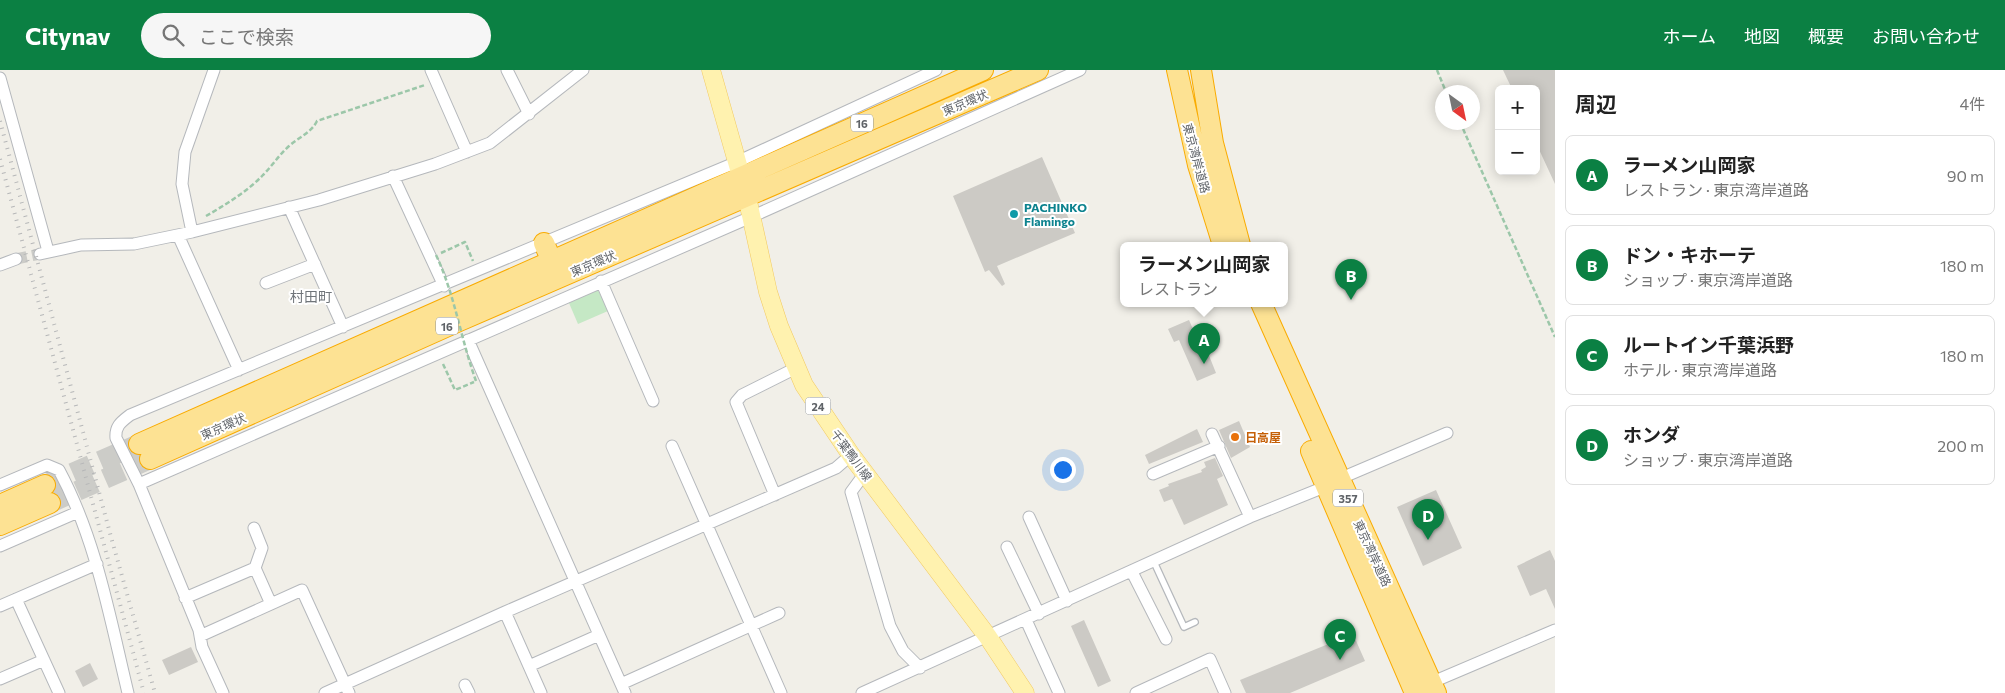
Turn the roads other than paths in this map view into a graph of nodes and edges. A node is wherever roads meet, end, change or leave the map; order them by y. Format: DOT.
graph roads {
  1 [pos="214,70"];
  2 [pos="431,70"];
  3 [pos="507,70"];
  4 [pos="584,70"];
  5 [pos="711,70"];
  6 [pos="936,70"];
  7 [pos="983,70"];
  8 [pos="1038,70"];
  9 [pos="1080,70"];
  10 [pos="1177,70"];
  11 [pos="1201,70"];
  12 [pos="0,78"];
  13 [pos="528,114"];
  14 [pos="467,152"];
  15 [pos="739,169"];
  16 [pos="393,176"];
  17 [pos="747,197"];
  18 [pos="289,207"];
  19 [pos="751,217"];
  20 [pos="194,231"];
  21 [pos="178,235"];
  22 [pos="1222,242"];
  23 [pos="1239,242"];
  24 [pos="544,243"];
  25 [pos="16,259"];
  26 [pos="552,262"];
  27 [pos="315,264"];
  28 [pos="0,265"];
  29 [pos="601,281"];
  30 [pos="266,284"];
  31 [pos="444,286"];
  32 [pos="1248,307"];
  33 [pos="1263,307"];
  34 [pos="343,327"];
  35 [pos="468,340"];
  36 [pos="796,368"];
  37 [pos="239,370"];
  38 [pos="653,401"];
  39 [pos="1446,433"];
  40 [pos="1212,434"];
  41 [pos="672,446"];
  42 [pos="1219,446"];
  43 [pos="851,455"];
  44 [pos="865,473"];
  45 [pos="1153,474"];
  46 [pos="1333,483"];
  47 [pos="139,484"];
  48 [pos="0,485"];
  49 [pos="775,495"];
  50 [pos="0,505"];
  51 [pos="78,512"];
  52 [pos="1029,517"];
  53 [pos="1250,517"];
  54 [pos="0,525"];
  55 [pos="706,526"];
  56 [pos="254,528"];
  57 [pos="0,546"];
  58 [pos="1007,547"];
  59 [pos="1154,562"];
  60 [pos="97,564"];
  61 [pos="254,568"];
  62 [pos="1132,572"];
  63 [pos="575,581"];
  64 [pos="185,598"];
  65 [pos="16,599"];
  66 [pos="1068,601"];
  67 [pos="272,604"];
  68 [pos="0,606"];
  69 [pos="504,612"];
  70 [pos="779,613"];
  71 [pos="1039,614"];
  72 [pos="1026,620"];
  73 [pos="1195,622"];
  74 [pos="750,627"];
  75 [pos="1555,630"];
  76 [pos="599,635"];
  77 [pos="200,636"];
  78 [pos="988,637"];
  79 [pos="1166,639"];
  80 [pos="44,660"];
  81 [pos="529,666"];
  82 [pos="920,668"];
  83 [pos="0,679"];
  84 [pos="347,688"];
  85 [pos="623,688"];
  86 [pos="1421,690"];
  87 [pos="59,693"];
  88 [pos="128,693"];
  89 [pos="223,693"];
  90 [pos="325,693"];
  91 [pos="541,693"];
  92 [pos="781,693"];
  93 [pos="862,693"];
  94 [pos="1026,693"];
  95 [pos="1059,693"];
  96 [pos="1136,693"];
  97 [pos="1225,693"];
  1 -- 20 [label="street"];
  2 -- 14 [label="street"];
  3 -- 13 [label="street"];
  4 -- 13 [label="street"];
  5 -- 15 [label="main road, 千葉鴨川線 / 24"];
  6 -- 15 [label="street"];
  7 -- 15 [label="highway, 東京環状 / 16"];
  8 -- 17 [label="highway, 東京環状 / 16"];
  9 -- 19 [label="street"];
  10 -- 22 [label="highway, 東京湾岸道路"];
  11 -- 23 [label="highway, 東京湾岸道路"];
  12 -- 21 [label="street"];
  13 -- 14 [label="street"];
  14 -- 16 [label="street"];
  15 -- 17 [label="main road, 千葉鴨川線 / 24"];
  15 -- 24 [label="street"];
  15 -- 26 [label="highway, 東京環状 / 16"];
  16 -- 18 [label="street"];
  16 -- 31 [label="street"];
  17 -- 19 [label="main road, 千葉鴨川線 / 24"];
  17 -- 26 [label="highway, 東京環状 / 16"];
  18 -- 20 [label="street"];
  18 -- 27 [label="street"];
  19 -- 29 [label="street"];
  19 -- 36 [label="main road, 千葉鴨川線 / 24"];
  20 -- 21 [label="street"];
  21 -- 37 [label="street"];
  24 -- 26 [label="highway"];
  24 -- 31 [label="street"];
  25 -- 28 [label="street"];
  27 -- 30 [label="street"];
  27 -- 34 [label="street"];
  29 -- 35 [label="street"];
  29 -- 38 [label="street"];
  31 -- 34 [label="street"];
  32 -- 46 [label="highway, 東京湾岸道路 / 357"];
  33 -- 46 [label="highway, 東京湾岸道路 / 357"];
  34 -- 37 [label="street"];
  35 -- 47 [label="street"];
  35 -- 63 [label="street"];
  36 -- 43 [label="main road, 千葉鴨川線 / 24"];
  36 -- 49 [label="street"];
  37 -- 47 [label="street"];
  39 -- 46 [label="street"];
  40 -- 42 [label="street"];
  41 -- 55 [label="street"];
  42 -- 45 [label="street"];
  42 -- 53 [label="street"];
  43 -- 44 [label="main road, 千葉鴨川線 / 24"];
  43 -- 49 [label="street"];
  44 -- 78 [label="main road, 千葉鴨川線 / 24"];
  44 -- 82 [label="street"];
  46 -- 53 [label="street"];
  46 -- 86 [label="highway, 東京湾岸道路 / 357"];
  47 -- 64 [label="street"];
  48 -- 51 [label="street"];
  49 -- 55 [label="street"];
  50 -- 54 [label="highway"];
  51 -- 57 [label="street"];
  51 -- 60 [label="street"];
  52 -- 66 [label="street"];
  53 -- 59 [label="street"];
  55 -- 63 [label="street"];
  55 -- 74 [label="street"];
  56 -- 61 [label="street"];
  58 -- 71 [label="street"];
  59 -- 62 [label="street"];
  59 -- 73 [label="lane"];
  60 -- 65 [label="street"];
  60 -- 88 [label="street"];
  61 -- 64 [label="street"];
  61 -- 67 [label="street"];
  62 -- 66 [label="street"];
  62 -- 79 [label="street"];
  63 -- 69 [label="street"];
  63 -- 76 [label="street"];
  64 -- 77 [label="street"];
  65 -- 68 [label="street"];
  65 -- 80 [label="street"];
  66 -- 71 [label="street"];
  67 -- 77 [label="street"];
  67 -- 84 [label="street"];
  69 -- 81 [label="street"];
  69 -- 84 [label="street"];
  70 -- 74 [label="street"];
  71 -- 72 [label="street"];
  72 -- 78 [label="street"];
  72 -- 95 [label="street"];
  74 -- 85 [label="street"];
  74 -- 92 [label="street"];
  75 -- 86 [label="street"];
  76 -- 81 [label="street"];
  76 -- 85 [label="street"];
  77 -- 89 [label="street"];
  78 -- 82 [label="street"];
  78 -- 94 [label="main road, 千葉鴨川線 / 24"];
  80 -- 83 [label="street"];
  80 -- 87 [label="street"];
  81 -- 91 [label="street"];
  82 -- 93 [label="street"];
  84 -- 90 [label="street"];
  96 -- 97 [label="street"];
}
